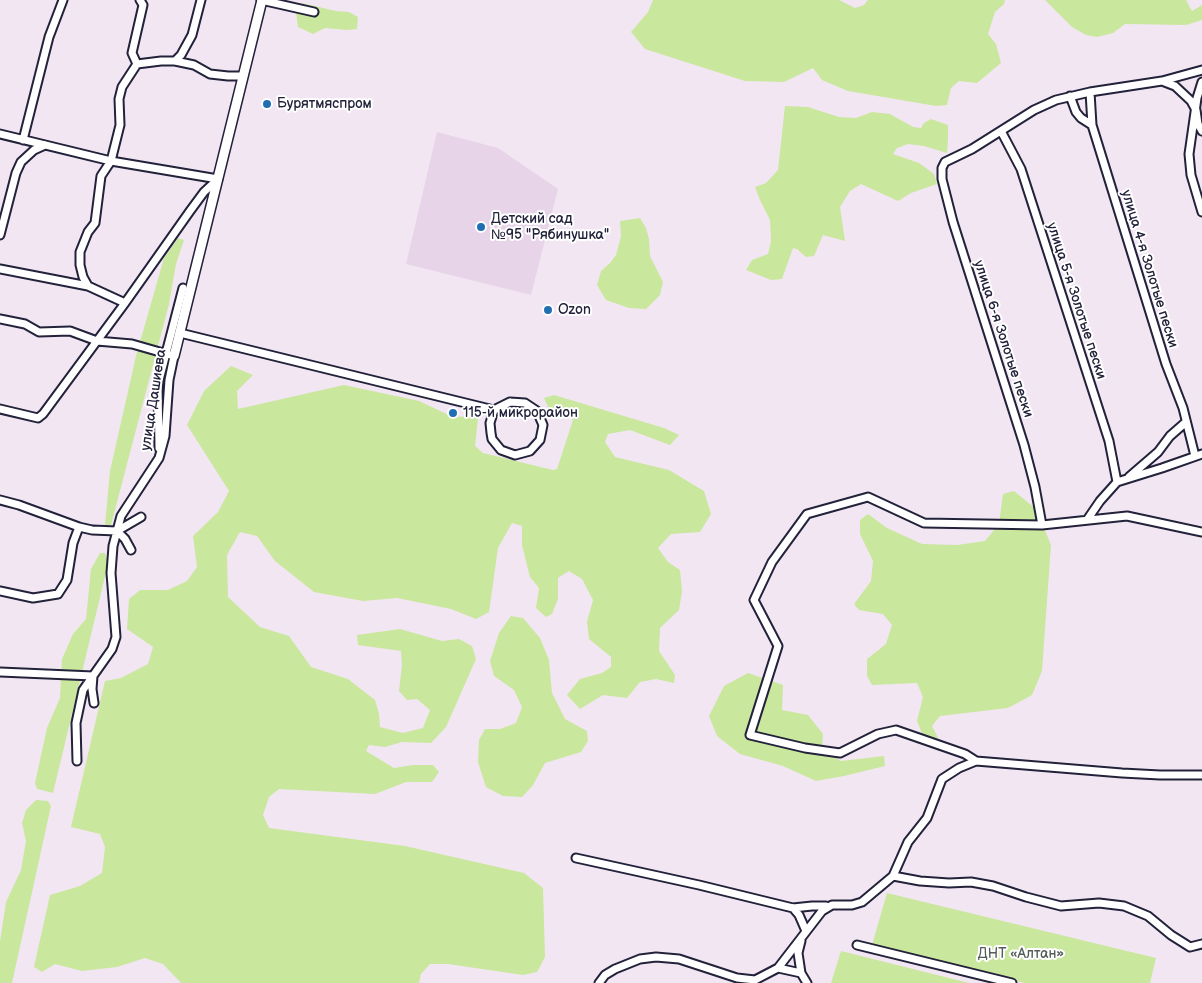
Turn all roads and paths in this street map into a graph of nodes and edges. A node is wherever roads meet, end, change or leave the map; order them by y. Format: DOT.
graph roads {
  1 [pos="63,0"];
  2 [pos="140,0"];
  3 [pos="201,0"];
  4 [pos="262,0"];
  5 [pos="314,12"];
  6 [pos="175,61"];
  7 [pos="137,64"];
  8 [pos="1202,70"];
  9 [pos="243,76"];
  10 [pos="1162,80"];
  11 [pos="1202,82"];
  12 [pos="1090,92"];
  13 [pos="1070,96"];
  14 [pos="1196,110"];
  15 [pos="1092,125"];
  16 [pos="1001,131"];
  17 [pos="1202,131"];
  18 [pos="0,134"];
  19 [pos="23,140"];
  20 [pos="46,145"];
  21 [pos="111,161"];
  22 [pos="218,179"];
  23 [pos="1202,212"];
  24 [pos="0,235"];
  25 [pos="0,268"];
  26 [pos="88,286"];
  27 [pos="183,288"];
  28 [pos="125,303"];
  29 [pos="0,319"];
  30 [pos="180,333"];
  31 [pos="97,341"];
  32 [pos="170,355"];
  33 [pos="0,409"];
  34 [pos="494,410"];
  35 [pos="1186,422"];
  36 [pos="1198,455"];
  37 [pos="159,458"];
  38 [pos="1126,479"];
  39 [pos="1117,482"];
  40 [pos="0,500"];
  41 [pos="141,517"];
  42 [pos="1087,520"];
  43 [pos="1042,525"];
  44 [pos="78,527"];
  45 [pos="117,531"];
  46 [pos="1202,532"];
  47 [pos="132,550"];
  48 [pos="0,591"];
  49 [pos="0,672"];
  50 [pos="93,676"];
  51 [pos="94,703"];
  52 [pos="77,761"];
  53 [pos="976,761"];
  54 [pos="1202,775"];
  55 [pos="576,858"];
  56 [pos="893,876"];
  57 [pos="826,906"];
  58 [pos="793,908"];
  59 [pos="806,931"];
  60 [pos="801,938"];
  61 [pos="1202,944"];
  62 [pos="857,945"];
  63 [pos="778,968"];
  64 [pos="801,973"];
  65 [pos="599,983"];
  66 [pos="807,983"];
  67 [pos="1012,983"];
  1 -- 19 [label="street"];
  2 -- 7 [label="street"];
  3 -- 6 [label="street"];
  4 -- 5 [label="street"];
  4 -- 9 [label="street, улица Дашиева"];
  6 -- 7 [label="street"];
  6 -- 9 [label="street"];
  7 -- 21 [label="street"];
  8 -- 10 [label="street"];
  9 -- 22 [label="street, улица Дашиева"];
  10 -- 12 [label="street"];
  10 -- 14 [label="street"];
  11 -- 14 [label="street"];
  12 -- 13 [label="street"];
  12 -- 15 [label="street"];
  13 -- 15 [label="street, улица 4-я Золотые пески"];
  13 -- 16 [label="street"];
  14 -- 17 [label="street"];
  14 -- 23 [label="street"];
  15 -- 35 [label="street, улица 4-я Золотые пески"];
  16 -- 39 [label="street, улица 5-я Золотые пески"];
  16 -- 43 [label="street, улица 6-я Золотые пески"];
  18 -- 19 [label="street"];
  19 -- 20 [label="street"];
  20 -- 21 [label="street"];
  20 -- 24 [label="street"];
  21 -- 22 [label="street"];
  21 -- 26 [label="street"];
  22 -- 28 [label="street"];
  22 -- 30 [label="street, улица Дашиева"];
  25 -- 26 [label="street"];
  26 -- 28 [label="street"];
  27 -- 32 [label="street"];
  28 -- 31 [label="street"];
  29 -- 31 [label="street"];
  30 -- 32 [label="street, улица Дашиева"];
  30 -- 34 [label="street"];
  31 -- 32 [label="street"];
  31 -- 33 [label="street"];
  32 -- 37 [label="street, улица Дашиева"];
  32 -- 37 [label="street"];
  34 -- 34 [label="street"];
  35 -- 36 [label="street, улица 4-я Золотые пески"];
  35 -- 38 [label="street"];
  36 -- 38 [label="street"];
  37 -- 45 [label="street, улица Дашиева"];
  38 -- 39 [label="street"];
  39 -- 42 [label="street"];
  40 -- 44 [label="street"];
  41 -- 45 [label="street"];
  42 -- 43 [label="street"];
  42 -- 46 [label="street"];
  43 -- 53 [label="street"];
  44 -- 45 [label="street"];
  44 -- 48 [label="street"];
  45 -- 47 [label="street"];
  45 -- 50 [label="street, улица Дашиева"];
  49 -- 50 [label="street"];
  50 -- 51 [label="street"];
  50 -- 52 [label="street, улица Дашиева"];
  53 -- 54 [label="street"];
  53 -- 56 [label="street"];
  55 -- 58 [label="street"];
  56 -- 57 [label="street"];
  56 -- 61 [label="street"];
  57 -- 58 [label="street"];
  57 -- 59 [label="street"];
  58 -- 59 [label="street"];
  59 -- 60 [label="street"];
  60 -- 63 [label="street"];
  60 -- 64 [label="street"];
  62 -- 67 [label="street"];
  63 -- 64 [label="street"];
  63 -- 65 [label="street"];
  64 -- 66 [label="street"];
}
